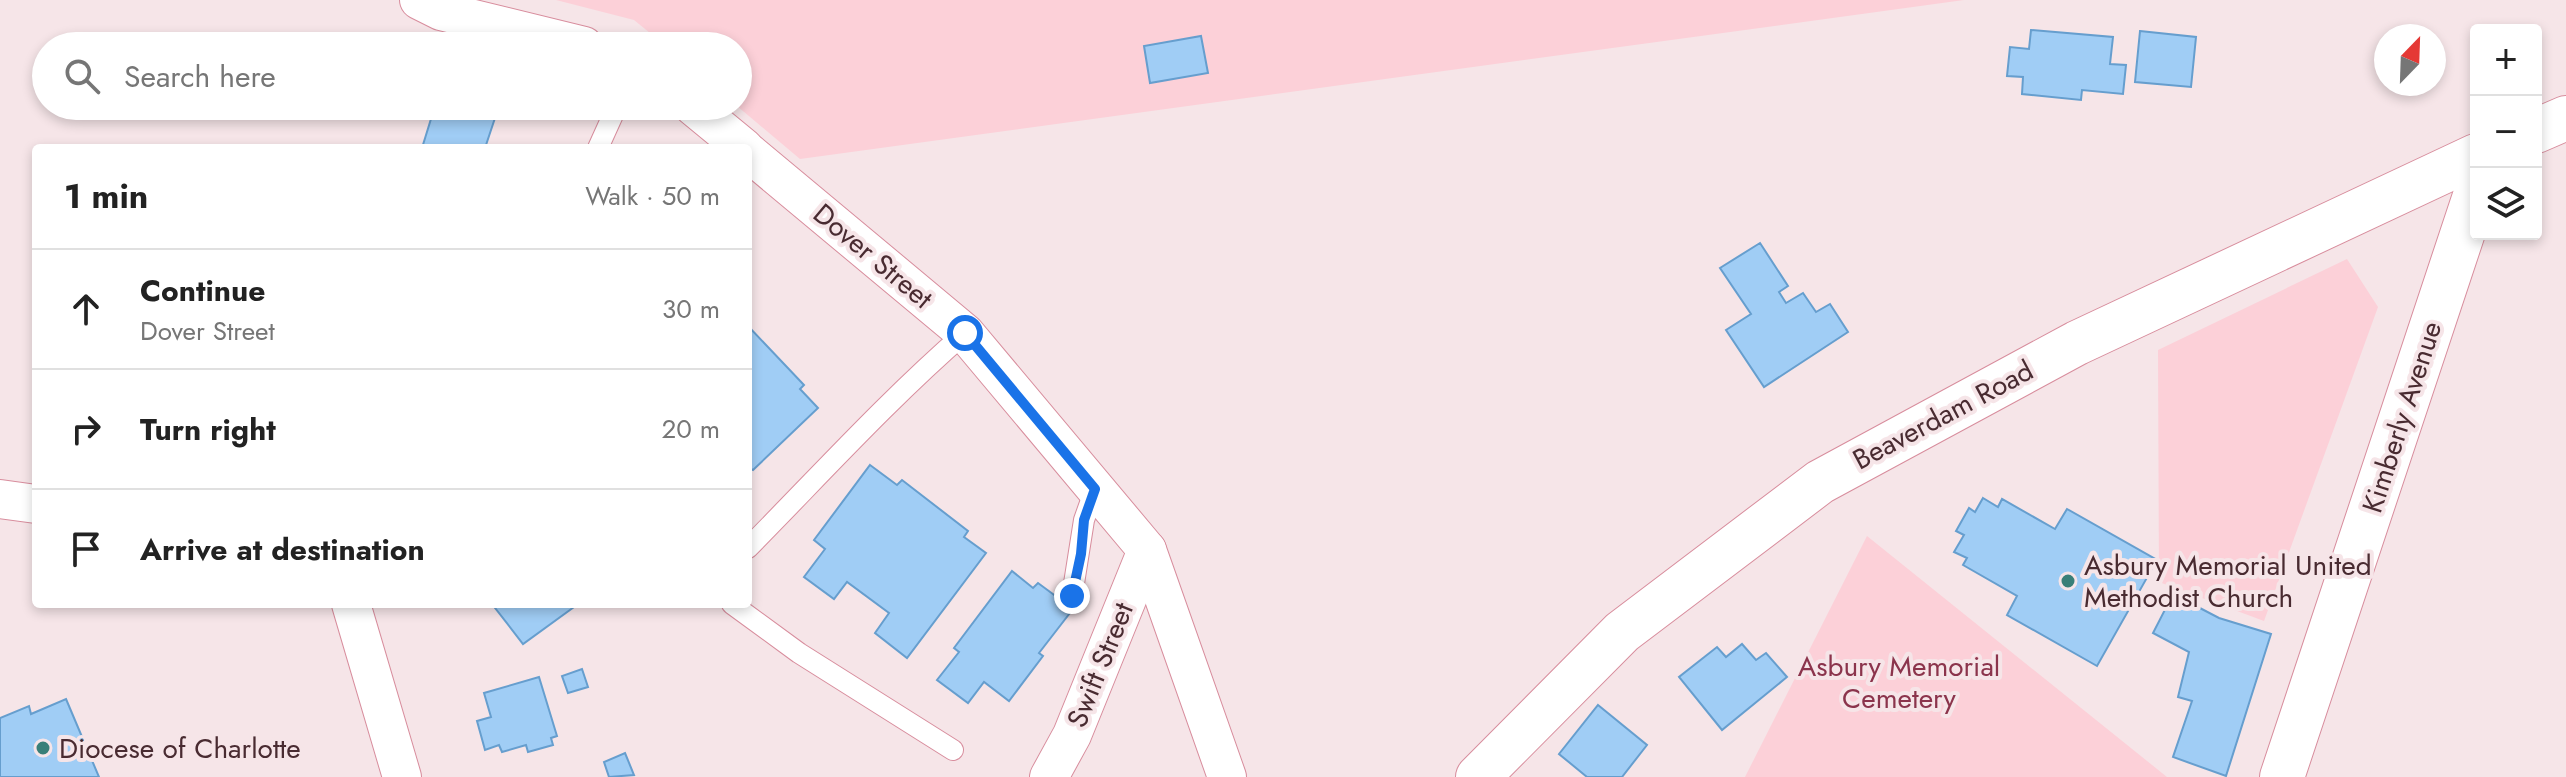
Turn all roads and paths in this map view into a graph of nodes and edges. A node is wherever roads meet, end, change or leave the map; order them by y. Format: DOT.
graph roads {
  1 [pos="419,0"];
  2 [pos="527,32"];
  3 [pos="2566,118"];
  4 [pos="611,120"];
  5 [pos="710,120"];
  6 [pos="2542,128"];
  7 [pos="600,144"];
  8 [pos="739,144"];
  9 [pos="752,155"];
  10 [pos="2470,159"];
  11 [pos="2470,211"];
  12 [pos="965,333"];
  13 [pos="1095,489"];
  14 [pos="0,499"];
  15 [pos="32,503"];
  16 [pos="752,544"];
  17 [pos="1147,550"];
  18 [pos="1072,596"];
  19 [pos="352,608"];
  20 [pos="737,608"];
  21 [pos="953,750"];
  22 [pos="402,777"];
  23 [pos="1049,777"];
  24 [pos="1227,777"];
  25 [pos="1478,777"];
  26 [pos="2282,777"];
  1 -- 2 [label="street"];
  3 -- 6 [label="street"];
  4 -- 7 [label="lane"];
  5 -- 8 [label="street, Dover Street"];
  9 -- 12 [label="street, Dover Street"];
  10 -- 25 [label="street, Beaverdam Road"];
  11 -- 26 [label="street, Kimberly Avenue"];
  12 -- 13 [label="street, Dover Street"];
  12 -- 16 [label="lane"];
  13 -- 17 [label="street, Dover Street"];
  13 -- 18 [label="lane"];
  14 -- 15 [label="street"];
  17 -- 23 [label="street, Swift Street"];
  17 -- 24 [label="street, Dover Street"];
  19 -- 22 [label="street"];
  20 -- 21 [label="lane"];
}
